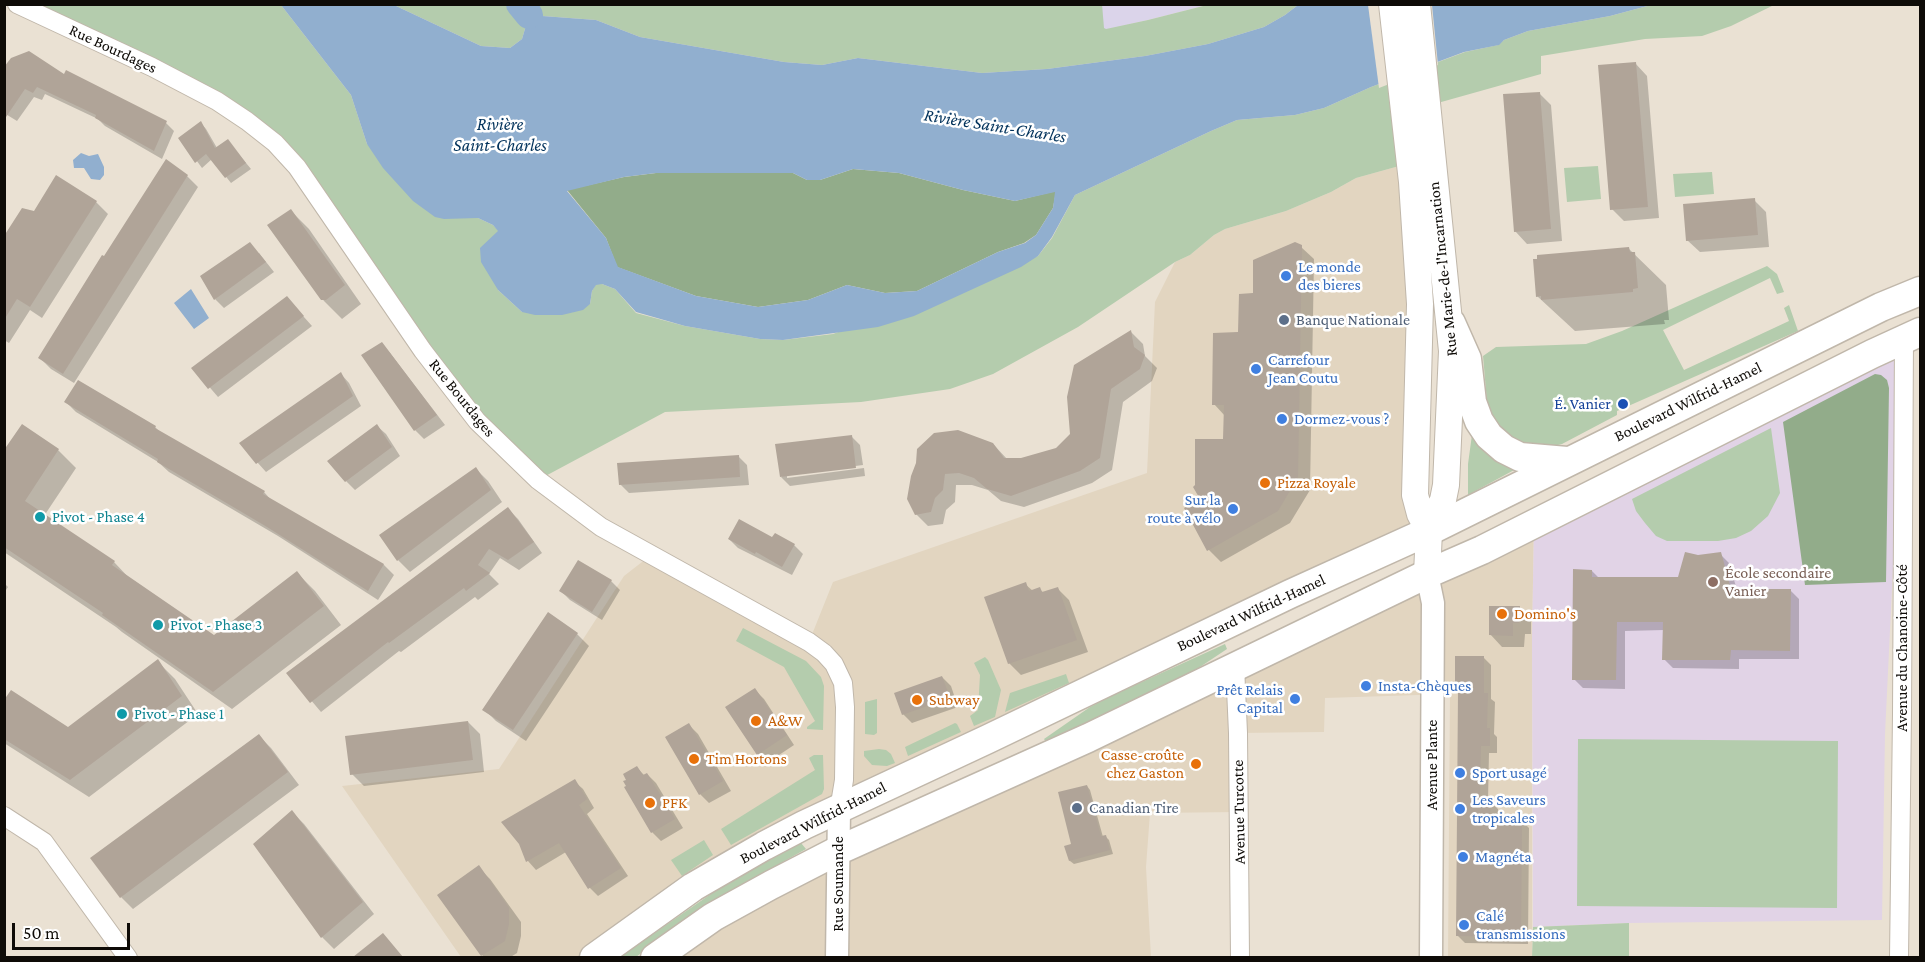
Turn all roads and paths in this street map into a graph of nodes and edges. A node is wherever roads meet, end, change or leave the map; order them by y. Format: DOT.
graph roads {
  1 [pos="17,4"];
  2 [pos="1392,4"];
  3 [pos="1417,4"];
  4 [pos="1413,85"];
  5 [pos="1920,291"];
  6 [pos="1451,322"];
  7 [pos="1912,336"];
  8 [pos="1568,461"];
  9 [pos="1429,531"];
  10 [pos="1427,574"];
  11 [pos="1236,666"];
  12 [pos="1911,714"];
  13 [pos="839,810"];
  14 [pos="4,816"];
  15 [pos="837,850"];
  16 [pos="128,957"];
  17 [pos="594,957"];
  18 [pos="655,957"];
  19 [pos="837,957"];
  20 [pos="1240,957"];
  21 [pos="1431,957"];
  22 [pos="1899,957"];
  1 -- 13 [label="street, Rue Bourdages"];
  2 -- 4 [label="main road, Rue Marie-de-l'Incarnation"];
  3 -- 4 [label="main road, Rue Marie-de-l'Incarnation"];
  4 -- 6 [label="main road, Rue Marie-de-l'Incarnation"];
  4 -- 9 [label="main road, Rue Marie-de-l'Incarnation"];
  5 -- 8 [label="main road, Boulevard Wilfrid-Hamel"];
  6 -- 8 [label="main road"];
  6 -- 9 [label="main road, Rue Marie-de-l'Incarnation"];
  7 -- 10 [label="main road"];
  7 -- 12 [label="street, Avenue du Chanoine-Côté"];
  8 -- 9 [label="main road, Boulevard Wilfrid-Hamel"];
  9 -- 10 [label="main road, Rue Marie-de-l'Incarnation"];
  9 -- 13 [label="main road, Boulevard Wilfrid-Hamel"];
  10 -- 11 [label="main road"];
  10 -- 21 [label="street, Avenue Plante"];
  11 -- 15 [label="main road"];
  11 -- 20 [label="street, Avenue Turcotte"];
  12 -- 22 [label="street, Avenue du Chanoine-Côté"];
  13 -- 15 [label="street, Rue Soumande"];
  13 -- 17 [label="main road, Boulevard Wilfrid-Hamel"];
  14 -- 16 [label="street"];
  15 -- 18 [label="main road"];
  15 -- 19 [label="street, Rue Soumande"];
}
